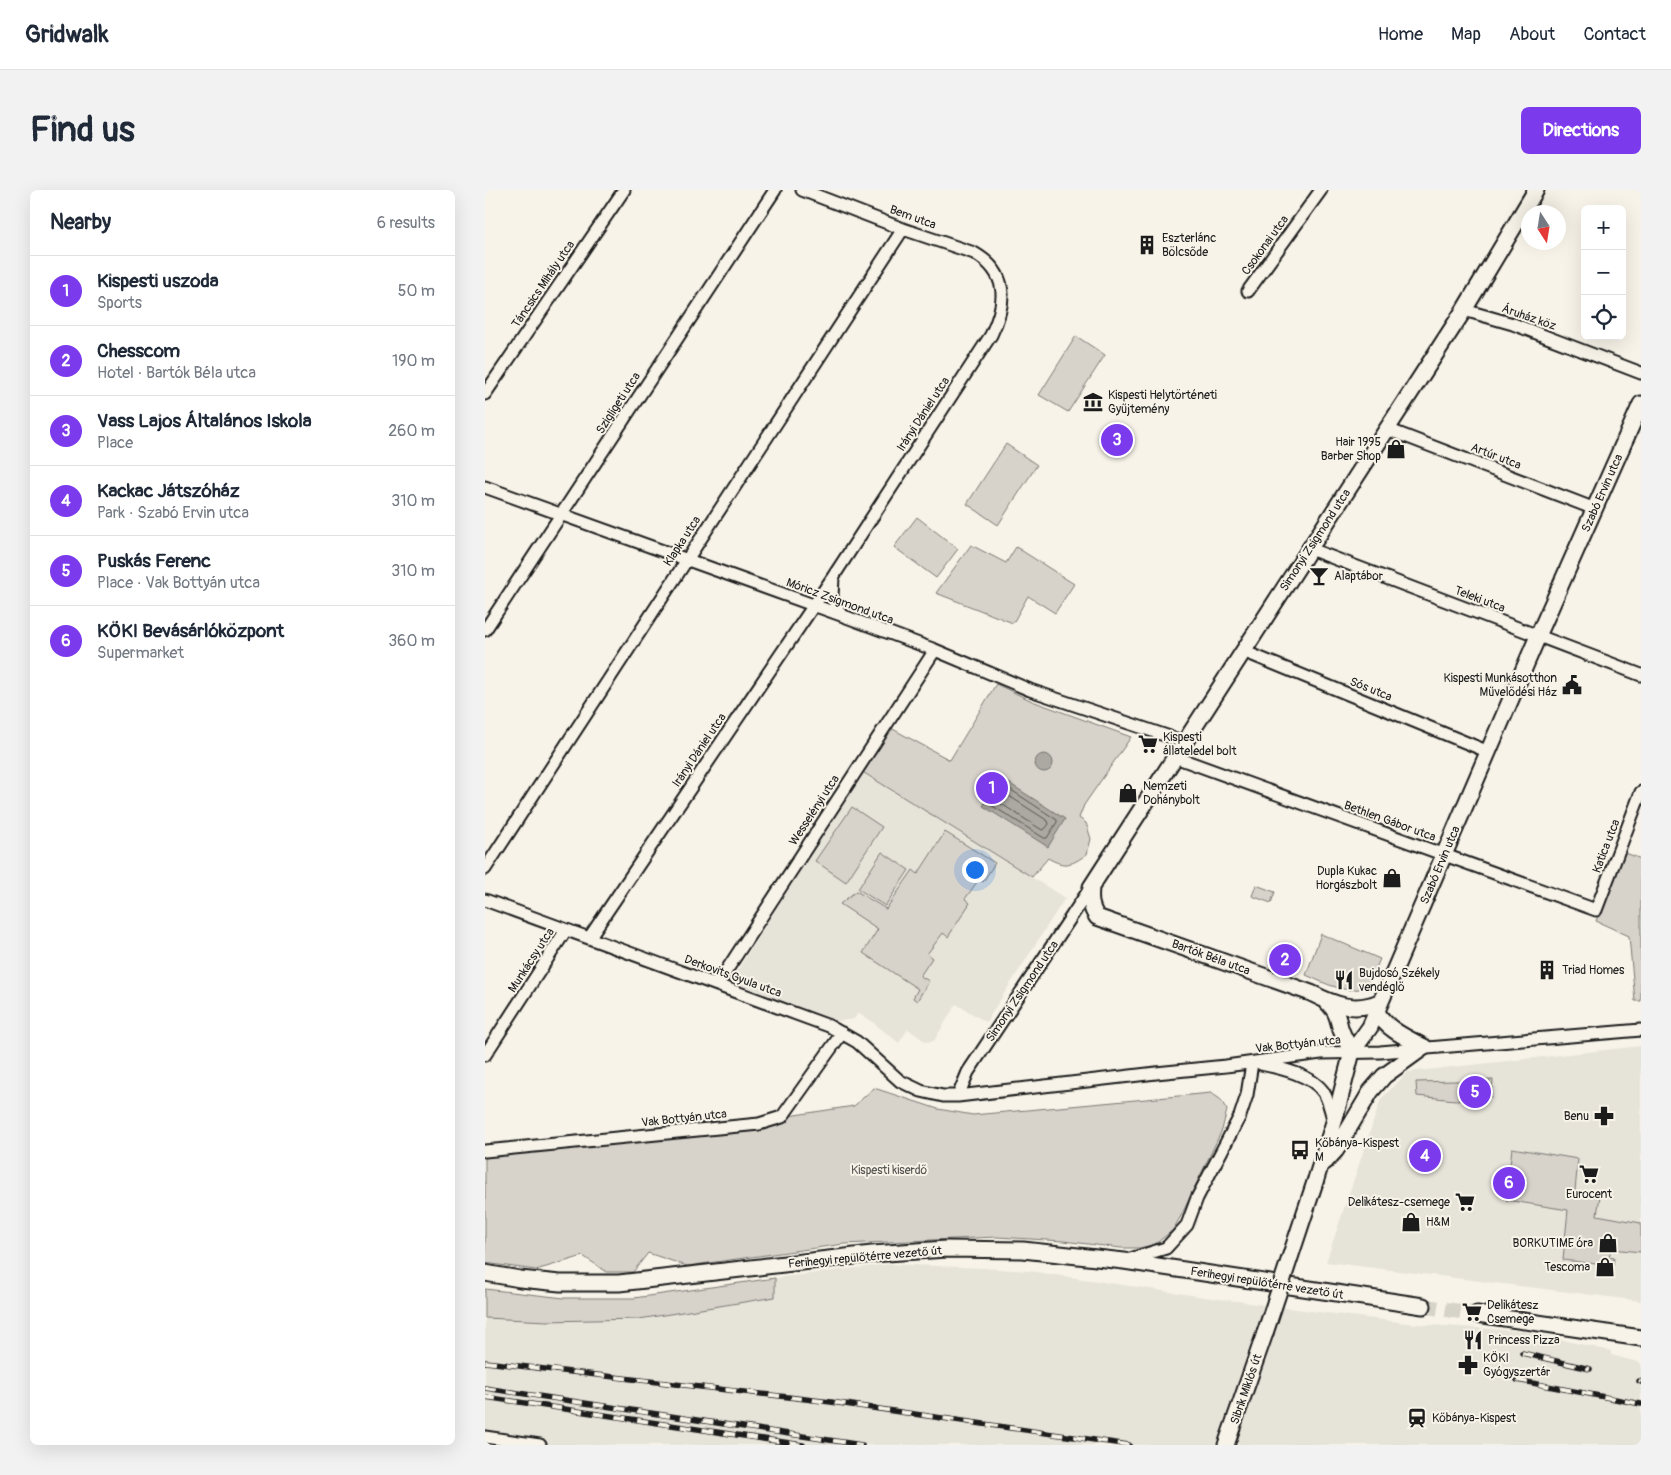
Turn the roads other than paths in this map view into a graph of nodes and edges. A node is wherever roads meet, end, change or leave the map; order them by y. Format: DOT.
graph roads {
  1 [pos="624,190"];
  2 [pos="775,190"];
  3 [pos="802,190"];
  4 [pos="1321,190"];
  5 [pos="1536,190"];
  6 [pos="903,229"];
  7 [pos="1002,286"];
  8 [pos="1248,291"];
  9 [pos="1464,310"];
  10 [pos="1641,373"];
  11 [pos="485,394"];
  12 [pos="1641,404"];
  13 [pos="1387,429"];
  14 [pos="485,487"];
  15 [pos="1595,509"];
  16 [pos="561,515"];
  17 [pos="1310,549"];
  18 [pos="686,560"];
  19 [pos="833,576"];
  20 [pos="813,605"];
  21 [pos="841,615"];
  22 [pos="485,630"];
  23 [pos="1538,636"];
  24 [pos="935,650"];
  25 [pos="1243,652"];
  26 [pos="1641,675"];
  27 [pos="1185,742"];
  28 [pos="1489,752"];
  29 [pos="1175,758"];
  30 [pos="1641,792"];
  31 [pos="1444,855"];
  32 [pos="485,869"];
  33 [pos="1091,887"];
  34 [pos="485,900"];
  35 [pos="1596,910"];
  36 [pos="566,930"];
  37 [pos="589,938"];
  38 [pos="717,985"];
  39 [pos="1327,1002"];
  40 [pos="1379,1006"];
  41 [pos="1641,1030"];
  42 [pos="841,1033"];
  43 [pos="1424,1047"];
  44 [pos="1352,1052"];
  45 [pos="485,1055"];
  46 [pos="1252,1063"];
  47 [pos="958,1096"];
  48 [pos="1334,1122"];
  49 [pos="485,1151"];
  50 [pos="1319,1172"];
  51 [pos="1124,1260"];
  52 [pos="485,1273"];
  53 [pos="1423,1306"];
  54 [pos="1477,1314"];
  55 [pos="1535,1321"];
  56 [pos="1265,1334"];
  57 [pos="1641,1338"];
  58 [pos="1641,1346"];
  59 [pos="485,1436"];
  60 [pos="539,1445"];
  61 [pos="1226,1445"];
  1 -- 11 [label="street, Táncsics Mihály utca"];
  2 -- 16 [label="street, Szigligeti utca"];
  3 -- 6 [label="street, Bem utca"];
  4 -- 8 [label="street, Csokonai utca"];
  5 -- 9 [label="main road, Simonyi Zsigmond utca"];
  6 -- 7 [label="street, Bem utca"];
  6 -- 18 [label="street, Klapka utca"];
  7 -- 19 [label="street, Irányi Dániel utca"];
  9 -- 10 [label="street, Áruház köz"];
  9 -- 13 [label="main road, Simonyi Zsigmond utca"];
  12 -- 15 [label="main road, Szabó Ervin utca"];
  13 -- 15 [label="street, Artúr utca"];
  13 -- 17 [label="main road, Simonyi Zsigmond utca"];
  14 -- 16 [label="street, Móricz Zsigmond utca"];
  15 -- 23 [label="main road, Szabó Ervin utca"];
  16 -- 18 [label="street, Móricz Zsigmond utca"];
  16 -- 22 [label="street, Szigligeti utca"];
  17 -- 23 [label="street, Teleki utca"];
  17 -- 25 [label="main road, Simonyi Zsigmond utca"];
  18 -- 20 [label="street, Móricz Zsigmond utca"];
  18 -- 32 [label="street, Klapka utca"];
  19 -- 20 [label="street, Irányi Dániel utca"];
  19 -- 21 [label="street"];
  20 -- 21 [label="street, Móricz Zsigmond utca"];
  20 -- 37 [label="street, Irányi Dániel utca"];
  21 -- 24 [label="street, Móricz Zsigmond utca"];
  23 -- 26 [label="street, Teleki utca"];
  23 -- 28 [label="main road, Szabó Ervin utca"];
  24 -- 27 [label="street, Móricz Zsigmond utca"];
  24 -- 38 [label="street, Wesselényi utca"];
  25 -- 27 [label="main road, Simonyi Zsigmond utca"];
  25 -- 28 [label="street, Sós utca"];
  27 -- 29 [label="main road, Simonyi Zsigmond utca"];
  28 -- 31 [label="main road, Szabó Ervin utca"];
  29 -- 31 [label="street, Bethlen Gábor utca"];
  29 -- 33 [label="main road, Simonyi Zsigmond utca"];
  30 -- 35 [label="street, Katica utca"];
  31 -- 35 [label="street, Bethlen Gábor utca"];
  31 -- 40 [label="main road, Szabó Ervin utca"];
  33 -- 39 [label="main road, Bartók Béla utca"];
  33 -- 47 [label="street, Simonyi Zsigmond utca"];
  34 -- 36 [label="street, Derkovits Gyula utca"];
  36 -- 37 [label="street, Derkovits Gyula utca"];
  36 -- 45 [label="street, Munkácsy utca"];
  37 -- 38 [label="street, Derkovits Gyula utca"];
  38 -- 42 [label="street, Derkovits Gyula utca"];
  39 -- 40 [label="main road, Bartók Béla utca"];
  39 -- 44 [label="main road"];
  40 -- 43 [label="main road"];
  40 -- 44 [label="main road, Szabó Ervin utca"];
  41 -- 43 [label="street, Vak Bottyán utca"];
  42 -- 47 [label="street, Derkovits Gyula utca"];
  42 -- 49 [label="street, Vak Bottyán utca"];
  43 -- 44 [label="street, Vak Bottyán utca"];
  43 -- 50 [label="main road"];
  44 -- 46 [label="street, Vak Bottyán utca"];
  44 -- 48 [label="main road, Szabó Ervin utca"];
  46 -- 47 [label="street, Vak Bottyán utca"];
  46 -- 48 [label="street"];
  46 -- 51 [label="street"];
  48 -- 50 [label="main road, Szabó Ervin utca"];
  50 -- 56 [label="main road, Szabó Ervin utca, bridge"];
  51 -- 52 [label="main road, Ferihegyi repülőtérre vezető út"];
  51 -- 53 [label="main road, Ferihegyi repülőtérre vezető út"];
  54 -- 55 [label="main road"];
  55 -- 57 [label="main road"];
  55 -- 58 [label="street"];
  56 -- 61 [label="main road, Sibrik Miklós út"];
  59 -- 60 [label="street"];
}
